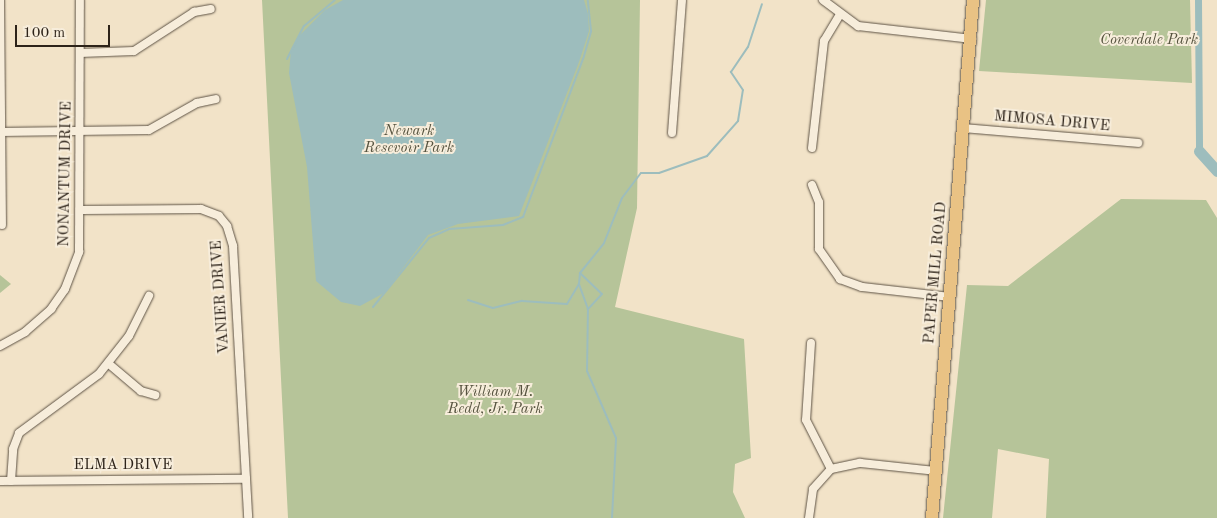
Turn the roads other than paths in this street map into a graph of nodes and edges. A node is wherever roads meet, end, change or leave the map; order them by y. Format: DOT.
graph roads {
  1 [pos="0,0"];
  2 [pos="80,0"];
  3 [pos="682,0"];
  4 [pos="823,0"];
  5 [pos="973,0"];
  6 [pos="979,0"];
  7 [pos="211,9"];
  8 [pos="839,16"];
  9 [pos="972,35"];
  10 [pos="80,53"];
  11 [pos="216,99"];
  12 [pos="964,128"];
  13 [pos="1,132"];
  14 [pos="81,132"];
  15 [pos="672,133"];
  16 [pos="1138,143"];
  17 [pos="812,148"];
  18 [pos="812,185"];
  19 [pos="82,210"];
  20 [pos="2,225"];
  21 [pos="149,296"];
  22 [pos="950,297"];
  23 [pos="811,343"];
  24 [pos="0,346"];
  25 [pos="108,364"];
  26 [pos="155,394"];
  27 [pos="831,469"];
  28 [pos="936,471"];
  29 [pos="246,479"];
  30 [pos="0,481"];
  31 [pos="11,481"];
  32 [pos="248,518"];
  33 [pos="809,518"];
  34 [pos="932,518"];
  1 -- 13 [label="street"];
  2 -- 10 [label="street, NONANTUM DRIVE"];
  3 -- 15 [label="street"];
  4 -- 8 [label="street"];
  5 -- 9 [label="main road, PAPER MILL ROAD"];
  6 -- 9 [label="main road, PAPER MILL ROAD"];
  7 -- 10 [label="street"];
  8 -- 9 [label="street"];
  8 -- 17 [label="street"];
  9 -- 12 [label="main road, PAPER MILL ROAD"];
  10 -- 14 [label="street, NONANTUM DRIVE"];
  11 -- 14 [label="street"];
  12 -- 16 [label="street, MIMOSA DRIVE"];
  12 -- 22 [label="main road, PAPER MILL ROAD"];
  13 -- 14 [label="street"];
  13 -- 20 [label="street"];
  14 -- 19 [label="street, NONANTUM DRIVE"];
  18 -- 22 [label="street"];
  19 -- 24 [label="street, NONANTUM DRIVE"];
  19 -- 29 [label="street, VANIER DRIVE"];
  21 -- 25 [label="street"];
  22 -- 28 [label="main road, PAPER MILL ROAD"];
  23 -- 27 [label="street"];
  25 -- 26 [label="street"];
  25 -- 31 [label="street"];
  27 -- 28 [label="street"];
  27 -- 33 [label="street"];
  28 -- 34 [label="main road, PAPER MILL ROAD"];
  29 -- 31 [label="street, ELMA DRIVE"];
  29 -- 32 [label="street, VANIER DRIVE"];
  30 -- 31 [label="street, ELMA DRIVE"];
}
